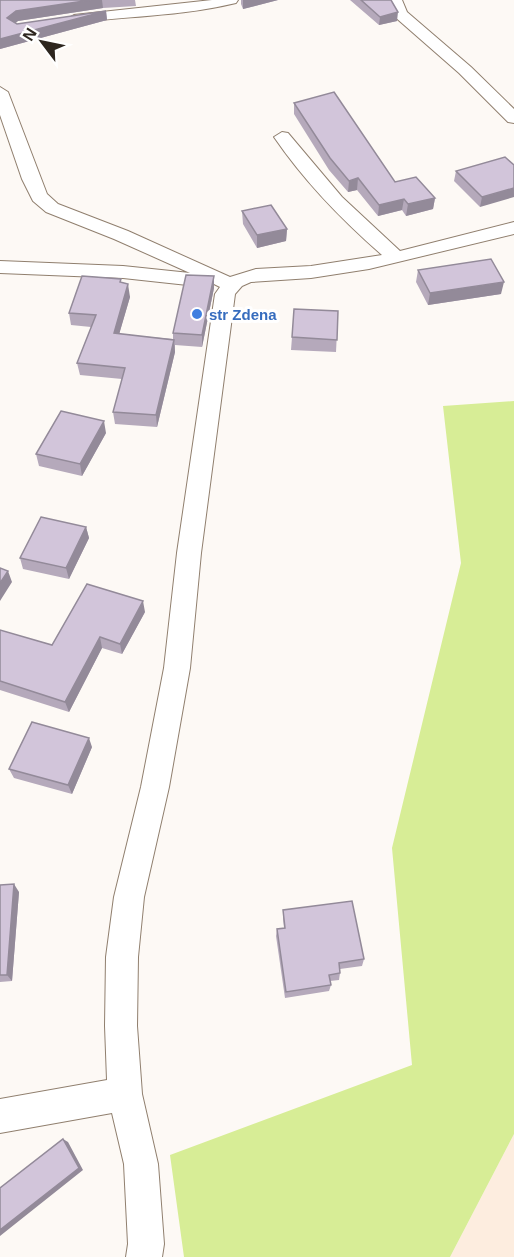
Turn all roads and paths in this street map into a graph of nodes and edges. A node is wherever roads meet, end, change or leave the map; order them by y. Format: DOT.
graph roads {
  1 [pos="231,0"];
  2 [pos="395,0"];
  3 [pos="61,21"];
  4 [pos="0,92"];
  5 [pos="514,118"];
  6 [pos="282,137"];
  7 [pos="514,228"];
  8 [pos="396,256"];
  9 [pos="0,267"];
  10 [pos="230,284"];
  11 [pos="125,1094"];
  12 [pos="0,1116"];
  13 [pos="144,1257"];
  1 -- 3 [label="street"];
  2 -- 5 [label="street"];
  4 -- 10 [label="street"];
  6 -- 8 [label="street"];
  7 -- 8 [label="street"];
  8 -- 10 [label="street"];
  9 -- 10 [label="street"];
  10 -- 11 [label="street"];
  11 -- 12 [label="street"];
  11 -- 13 [label="street"];
}
